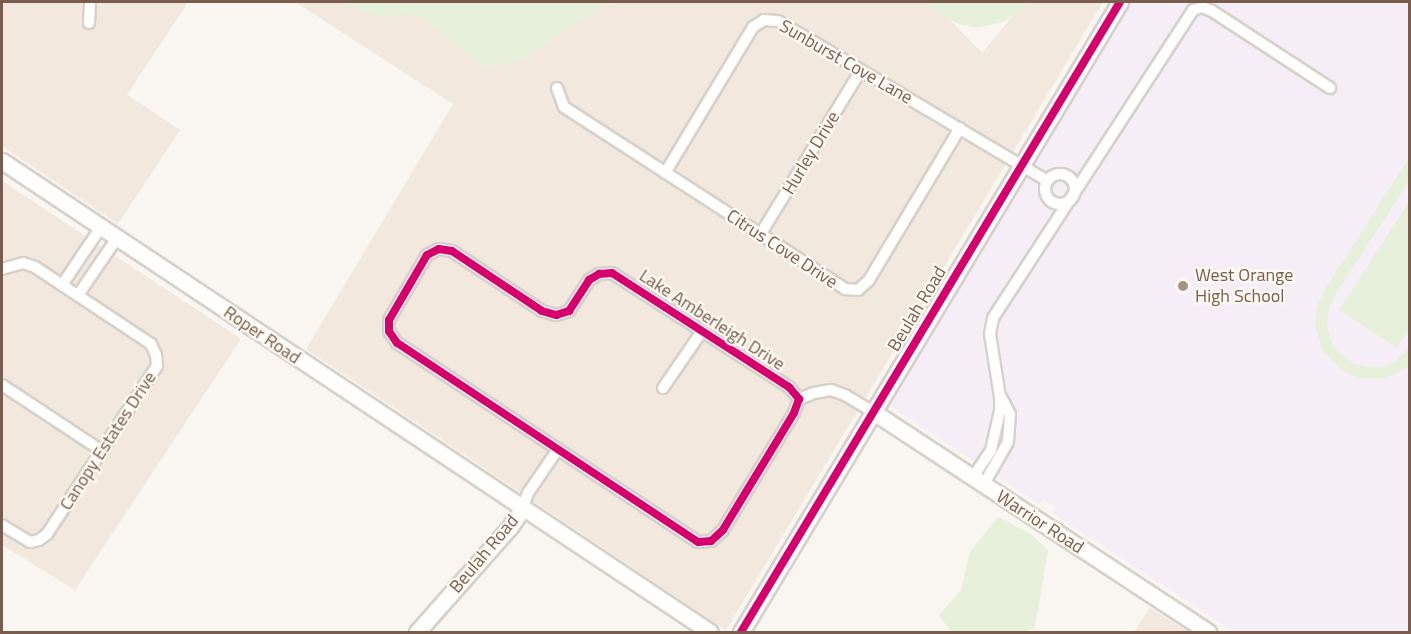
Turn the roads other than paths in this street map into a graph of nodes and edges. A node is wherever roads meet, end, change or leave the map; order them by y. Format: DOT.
graph roads {
  1 [pos="90,2"];
  2 [pos="1120,2"];
  3 [pos="89,23"];
  4 [pos="861,70"];
  5 [pos="557,88"];
  6 [pos="1330,88"];
  7 [pos="960,128"];
  8 [pos="2,161"];
  9 [pos="1022,165"];
  10 [pos="665,173"];
  11 [pos="1047,181"];
  12 [pos="1073,197"];
  13 [pos="101,227"];
  14 [pos="760,235"];
  15 [pos="117,238"];
  16 [pos="2,269"];
  17 [pos="62,285"];
  18 [pos="78,295"];
  19 [pos="702,331"];
  20 [pos="2,385"];
  21 [pos="663,388"];
  22 [pos="798,399"];
  23 [pos="873,411"];
  24 [pos="558,449"];
  25 [pos="102,452"];
  26 [pos="978,481"];
  27 [pos="522,509"];
  28 [pos="2,525"];
  29 [pos="417,633"];
  30 [pos="710,633"];
  31 [pos="741,633"];
  32 [pos="1208,633"];
  1 -- 3 [label="street"];
  2 -- 9 [label="street, Beulah Road"];
  4 -- 7 [label="street, Sunburst Cove Lane"];
  4 -- 10 [label="street, Sunburst Cove Lane"];
  4 -- 14 [label="street, Hurley Drive"];
  5 -- 10 [label="street, Citrus Cove Drive"];
  6 -- 12 [label="street"];
  7 -- 9 [label="street, Sunburst Cove Lane"];
  7 -- 14 [label="street, Citrus Cove Drive"];
  8 -- 13 [label="street, Roper Road"];
  9 -- 11 [label="street, Sunburst Cove Lane"];
  9 -- 23 [label="street, Beulah Road"];
  10 -- 14 [label="street, Citrus Cove Drive"];
  11 -- 12 [label="street"];
  11 -- 12 [label="street"];
  12 -- 26 [label="street"];
  13 -- 15 [label="street, Roper Road"];
  13 -- 17 [label="street"];
  15 -- 18 [label="street"];
  15 -- 27 [label="street, Roper Road"];
  16 -- 17 [label="street, Canopy Estates Drive"];
  17 -- 18 [label="street, Canopy Estates Drive"];
  18 -- 25 [label="street, Canopy Estates Drive"];
  19 -- 21 [label="street"];
  19 -- 22 [label="street, Lake Amberleigh Drive"];
  19 -- 24 [label="street, Lake Amberleigh Drive"];
  20 -- 25 [label="street"];
  22 -- 23 [label="street"];
  22 -- 24 [label="street, Lake Amberleigh Drive"];
  23 -- 26 [label="street, Warrior Road"];
  23 -- 31 [label="street, Beulah Road"];
  24 -- 27 [label="street"];
  25 -- 28 [label="street, Canopy Estates Drive"];
  26 -- 32 [label="street, Warrior Road"];
  27 -- 29 [label="street, Beulah Road"];
  27 -- 30 [label="street, Beulah Road"];
}
